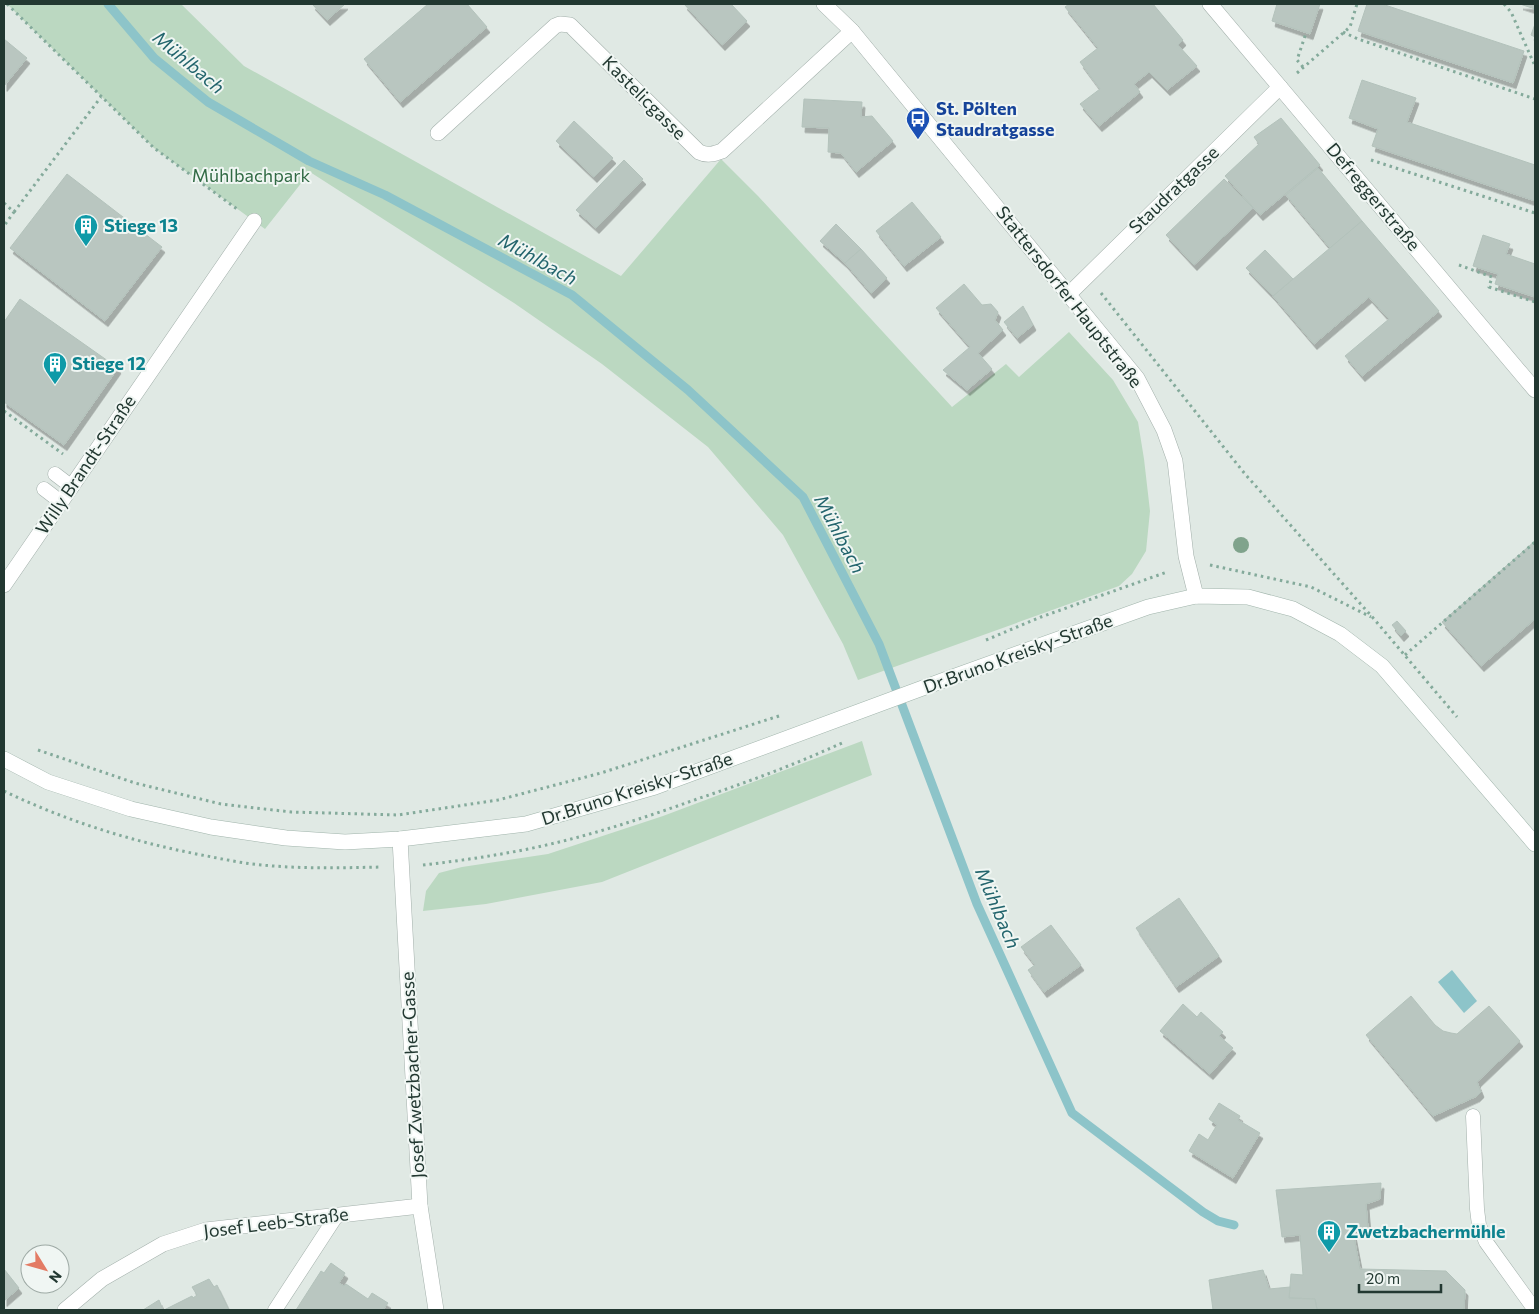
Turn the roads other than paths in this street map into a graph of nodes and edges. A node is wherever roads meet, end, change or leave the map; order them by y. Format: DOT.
graph roads {
  1 [pos="824,4"];
  2 [pos="1210,4"];
  3 [pos="852,31"];
  4 [pos="1280,87"];
  5 [pos="438,133"];
  6 [pos="254,221"];
  7 [pos="1069,294"];
  8 [pos="1535,390"];
  9 [pos="55,474"];
  10 [pos="72,487"];
  11 [pos="44,489"];
  12 [pos="61,502"];
  13 [pos="4,585"];
  14 [pos="1196,596"];
  15 [pos="4,759"];
  16 [pos="400,838"];
  17 [pos="1535,844"];
  18 [pos="1472,1116"];
  19 [pos="420,1206"];
  20 [pos="337,1215"];
  21 [pos="65,1310"];
  22 [pos="275,1310"];
  23 [pos="436,1310"];
  24 [pos="1535,1310"];
  1 -- 3 [label="street, Stattersdorfer Hauptstraße"];
  2 -- 4 [label="street, Defreggerstraße"];
  3 -- 5 [label="street, Kastelicgasse"];
  3 -- 7 [label="street, Stattersdorfer Hauptstraße"];
  4 -- 7 [label="street, Staudratgasse"];
  4 -- 8 [label="street, Defreggerstraße"];
  6 -- 10 [label="street, Willy Brandt-Straße"];
  7 -- 14 [label="street, Stattersdorfer Hauptstraße"];
  9 -- 10 [label="lane"];
  10 -- 12 [label="street, Willy Brandt-Straße"];
  11 -- 12 [label="lane"];
  12 -- 13 [label="street, Willy Brandt-Straße"];
  14 -- 16 [label="street, Dr.Bruno Kreisky-Straße"];
  14 -- 17 [label="street"];
  15 -- 16 [label="street, Dr.Bruno Kreisky-Straße"];
  16 -- 19 [label="street, Josef Zwetzbacher-Gasse"];
  18 -- 24 [label="lane"];
  19 -- 20 [label="street, Josef Leeb-Straße"];
  19 -- 23 [label="street, Josef Zwetzbacher-Gasse"];
  20 -- 21 [label="street, Josef Leeb-Straße"];
  20 -- 22 [label="lane"];
}
